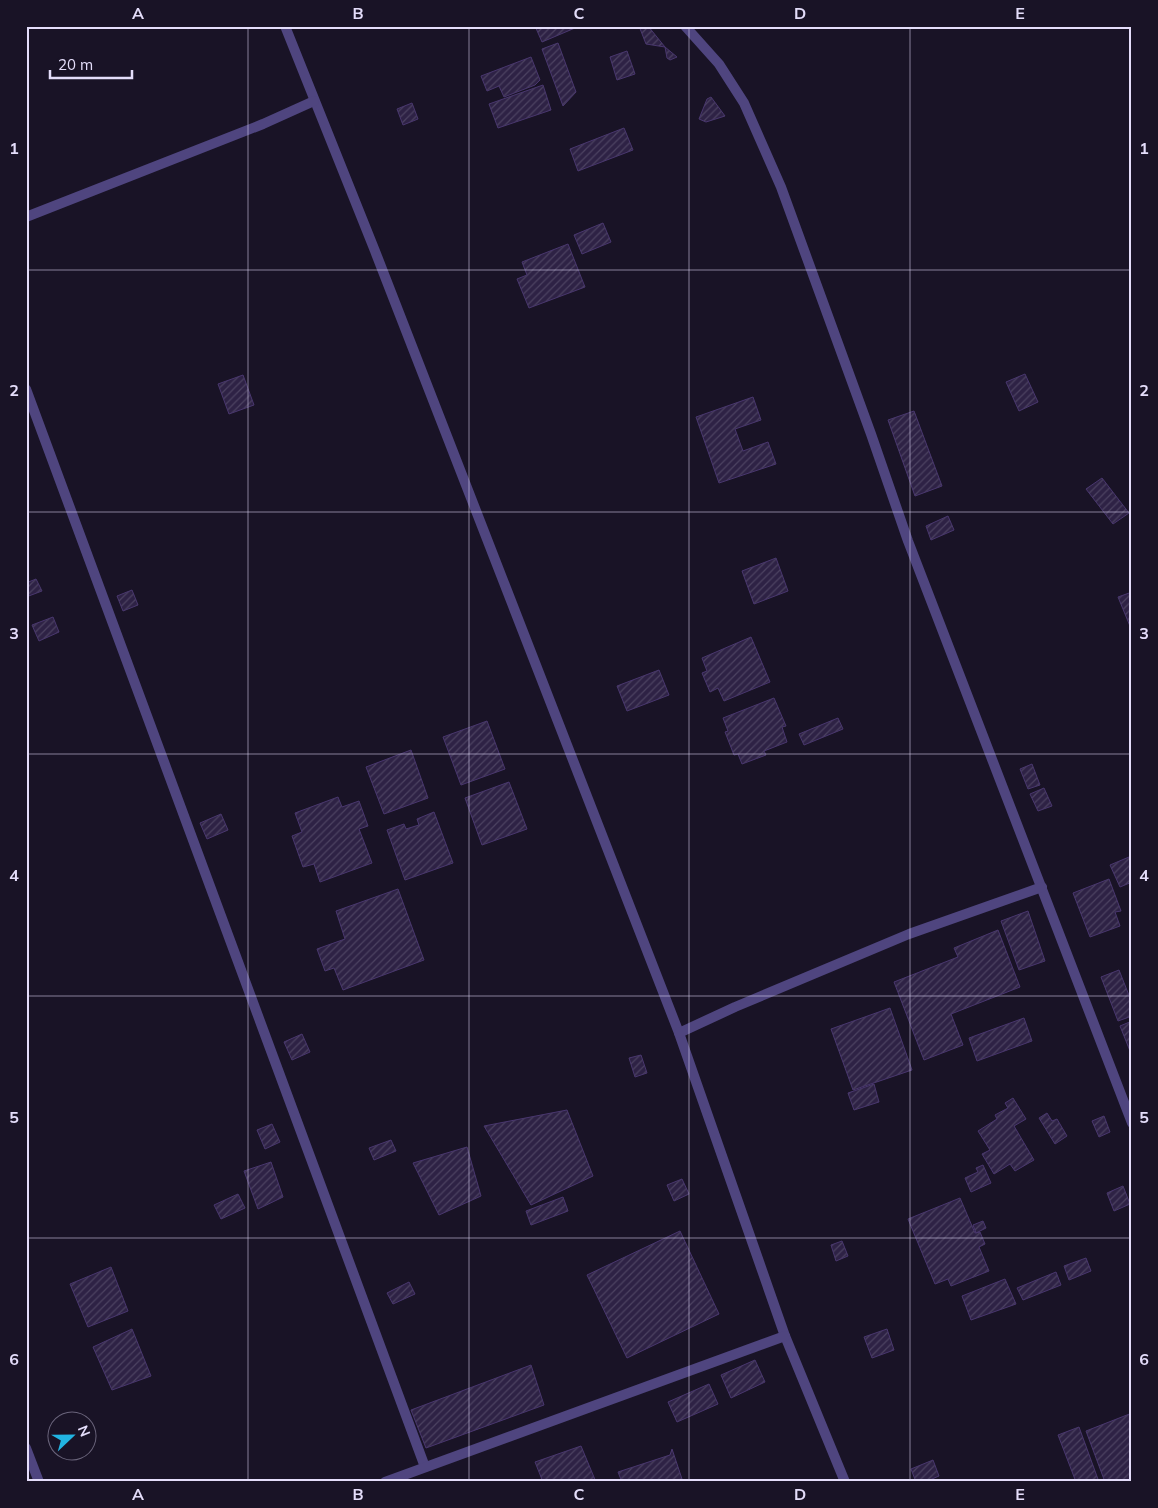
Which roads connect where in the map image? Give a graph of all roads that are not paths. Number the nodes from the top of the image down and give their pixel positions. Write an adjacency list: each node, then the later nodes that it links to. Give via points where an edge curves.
1 (285, 26): 3 (street)
2 (685, 26): 6 (street, via 719,64 744,102 781,186 908,541)
3 (314, 101): 4 (street); 7 (street)
4 (26, 217)
5 (26, 389): 12 (street)
6 (1042, 887): 7 (street, via 909,934); 8 (street)
7 (679, 1034): 10 (street)
8 (1127, 1098): 9 (street)
9 (1132, 1122)
10 (785, 1336): 12 (street); 15 (street)
11 (26, 1448): 13 (street)
12 (425, 1467): 14 (street)
13 (39, 1482)
14 (385, 1482)
15 (845, 1482)

